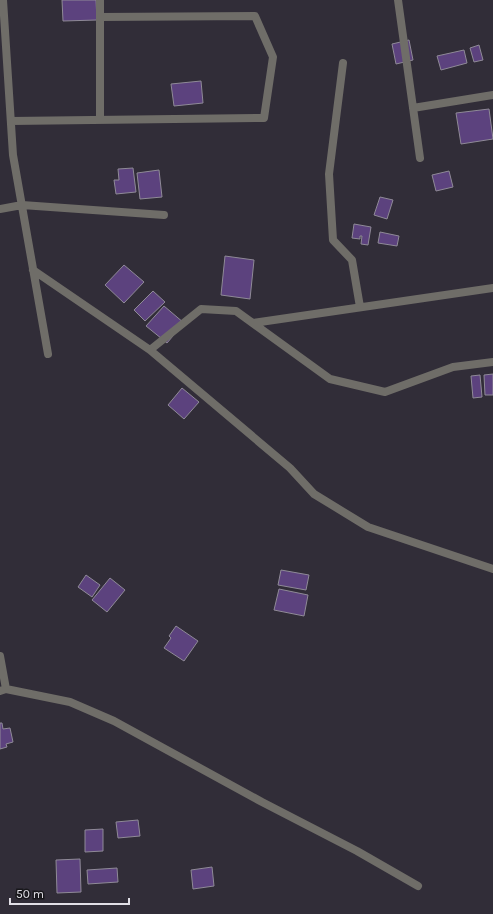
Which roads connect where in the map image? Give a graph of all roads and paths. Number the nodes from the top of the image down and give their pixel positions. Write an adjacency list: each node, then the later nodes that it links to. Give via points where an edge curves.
1 (3, 0): 9 (street)
2 (100, 0): 4 (street)
3 (398, 0): 7 (street)
4 (100, 17): 8 (street); 8 (street, via 255,16 273,57 264,118)
5 (343, 63): 16 (street, via 329,174 333,240 352,260)
6 (493, 95): 7 (street)
7 (413, 108): 10 (street)
8 (100, 120): 9 (street)
9 (11, 121): 11 (street, via 13,156)
10 (420, 158)
11 (22, 205): 12 (street); 13 (street); 14 (street)
12 (0, 209)
13 (164, 215)
14 (33, 270): 18 (street); 19 (street)
15 (493, 288): 16 (street)
16 (360, 307): 17 (street)
17 (253, 323): 18 (street, via 236,311 201,309); 20 (street, via 330,379 385,392 452,367)
18 (150, 350): 21 (street, via 290,468 314,494 368,527)
19 (48, 354)
20 (493, 362)
21 (493, 569)
22 (0, 656): 23 (street)
23 (3, 690): 24 (street, via 70,702 114,720)
24 (418, 886)

